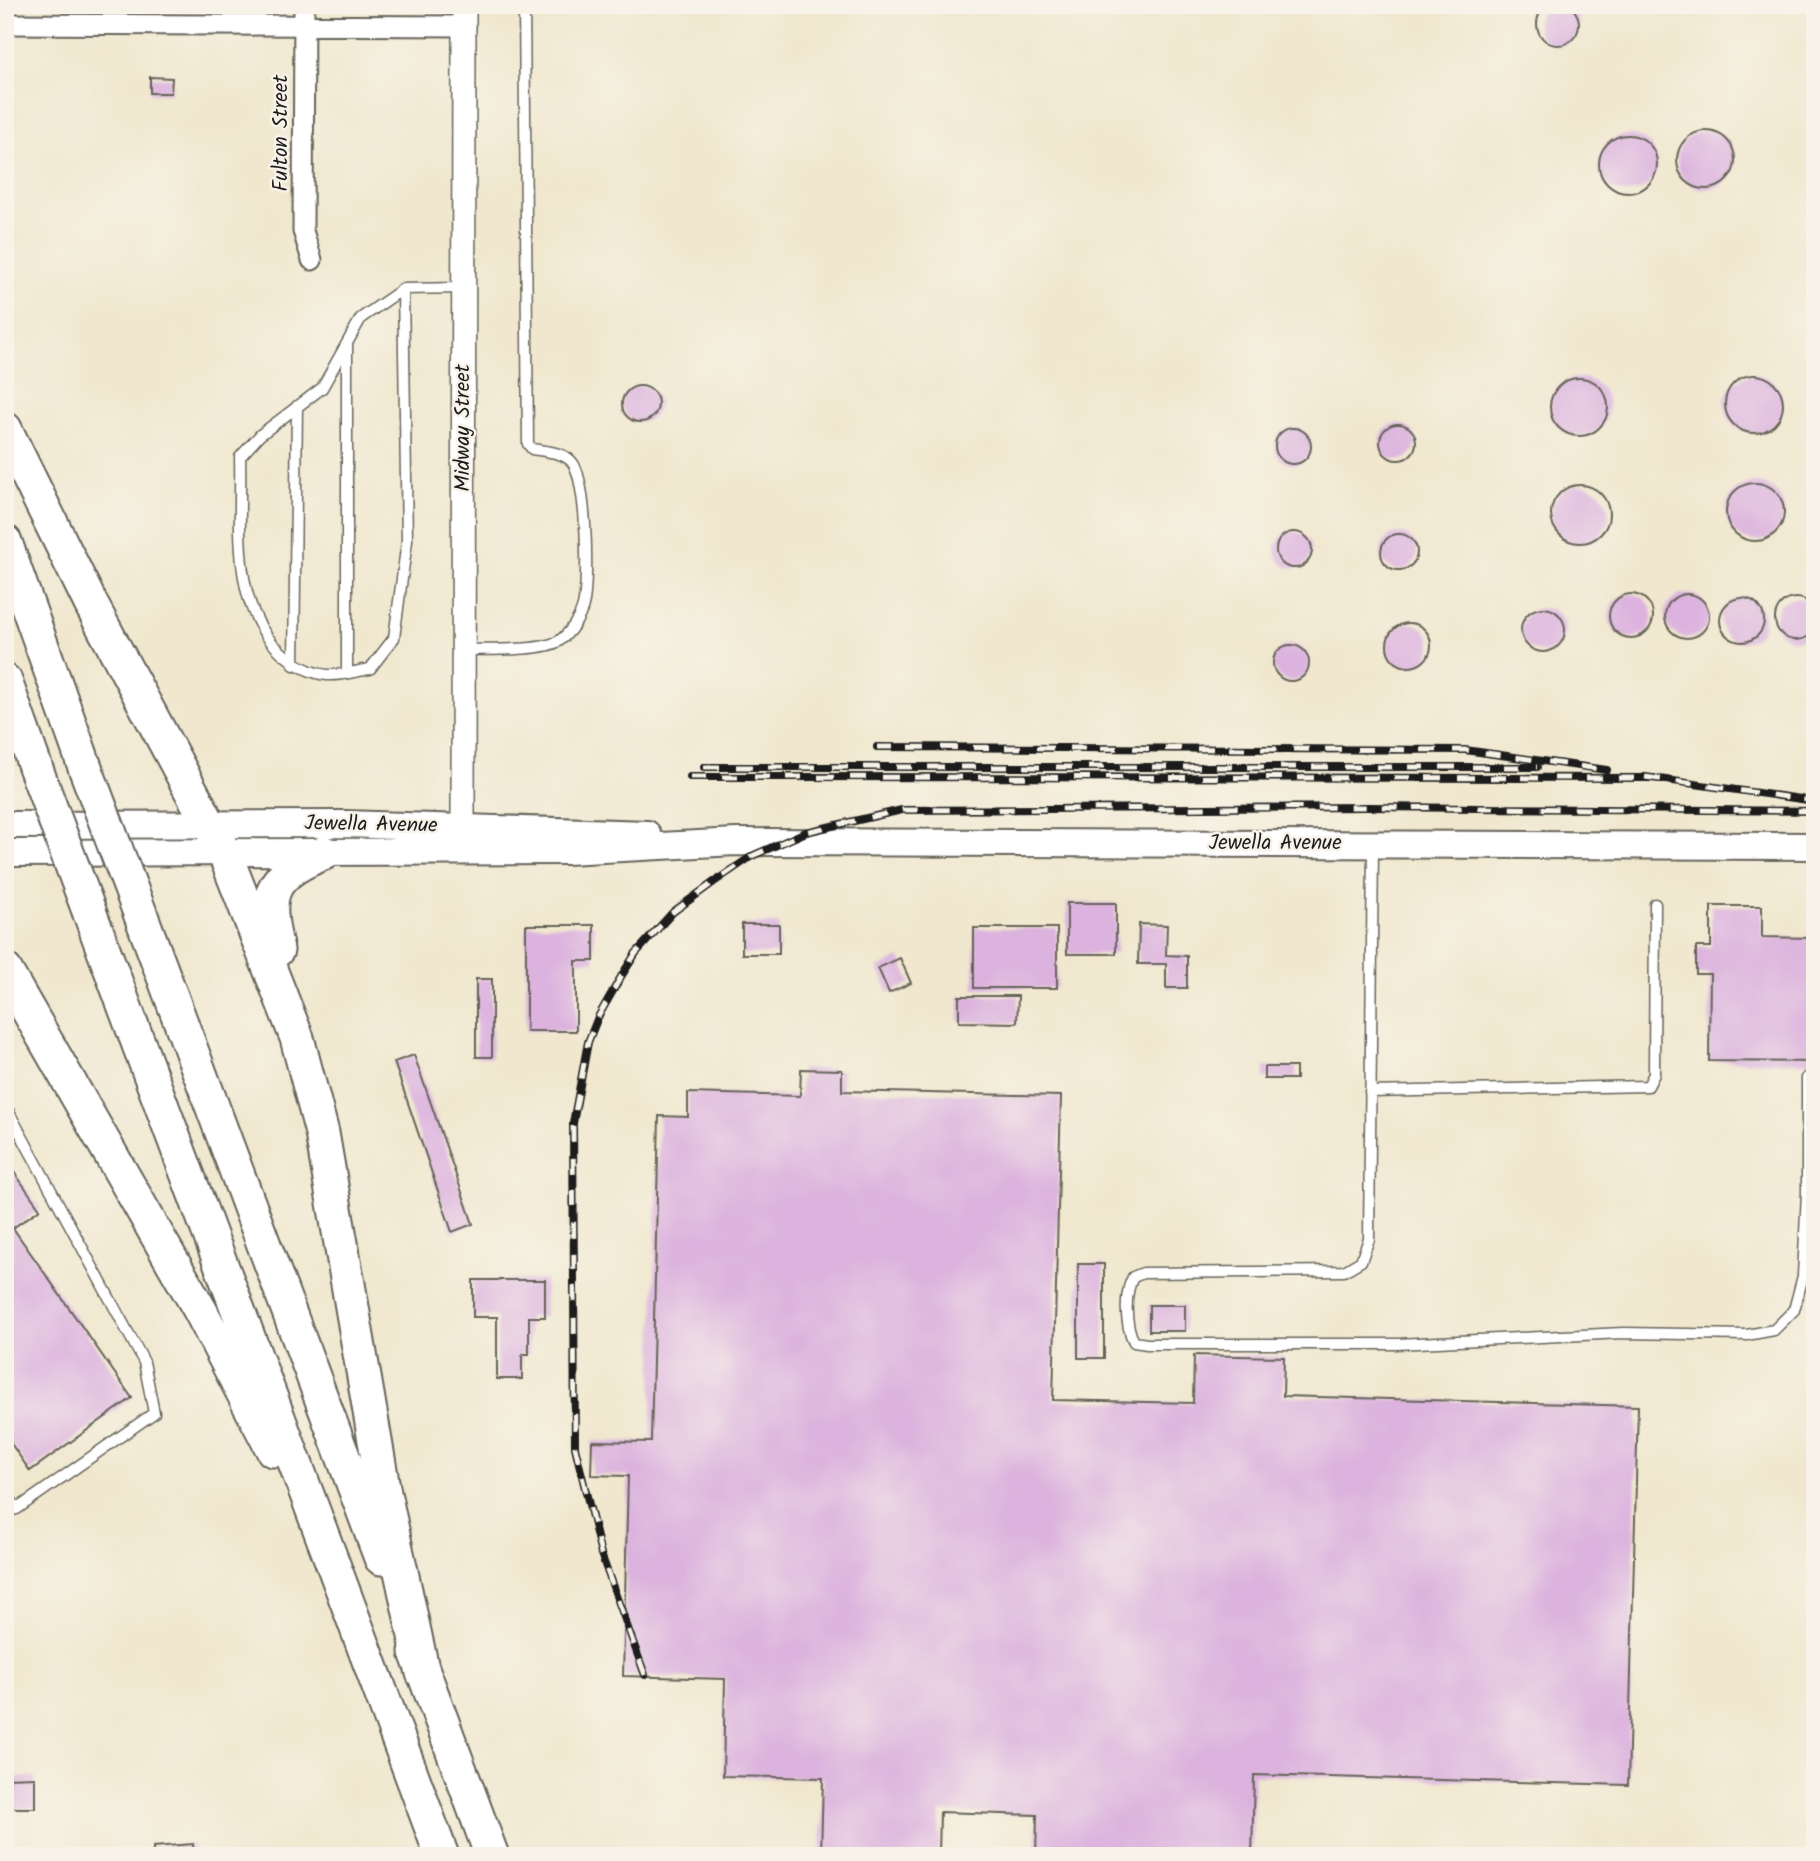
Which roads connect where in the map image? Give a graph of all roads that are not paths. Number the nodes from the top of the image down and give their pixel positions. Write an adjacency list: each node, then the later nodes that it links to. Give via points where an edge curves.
1 (304, 5): 5 (street, Fulton Street)
2 (524, 5): 13 (lane, via 528,444 531,449 567,457 575,465 586,551 583,604 571,629 551,644)
3 (464, 15): 5 (street); 7 (street, Midway Street)
4 (5, 24): 5 (street)
5 (304, 26): 6 (street, Fulton Street, via 303,231)
6 (312, 260)
7 (463, 288): 8 (lane); 13 (street, Midway Street)
8 (403, 289): 9 (lane, via 361,318); 15 (lane, via 407,541 394,638 370,669)
9 (347, 340): 10 (lane, via 322,388); 15 (lane)
10 (296, 406): 14 (lane); 14 (lane, via 240,457 249,606 267,640)
11 (5, 429): 17 (highway, via 92,606)
12 (5, 542): 35 (highway, bridge)
13 (462, 650): 19 (street, Midway Street)
14 (294, 664): 15 (lane, via 327,675)
15 (347, 672)
16 (5, 681): 34 (highway, bridge)
17 (209, 824): 18 (main road, Jewella Avenue); 19 (main road, Jewella Avenue); 24 (highway)
18 (5, 825)
19 (463, 839): 20 (main road, Jewella Avenue, via 566,851 736,842); 23 (main road, Jewella Avenue)
20 (1373, 844): 21 (main road, Jewella Avenue); 29 (lane)
21 (1815, 846)
22 (5, 853): 24 (main road, Jewella Avenue)
23 (324, 853): 24 (main road, Jewella Avenue); 27 (highway, via 289,869 270,896)
24 (225, 854): 27 (highway)
25 (1656, 904): 29 (lane, via 1654,1074 1648,1086)
26 (5, 970): 34 (highway, via 200,1310)
27 (297, 1038): 35 (highway, via 322,1133 384,1493)
28 (1807, 1078): 29 (lane, via 1803,1276 1794,1310 1774,1330 1747,1335 1623,1333 1397,1345 1134,1342 1128,1331 1128,1286 1133,1277 1143,1273 1344,1271 1361,1261 1369,1239)
29 (1370, 1092)
30 (5, 1105): 32 (lane, via 144,1363 154,1413)
31 (5, 1492): 32 (lane)
32 (18, 1509): 33 (lane)
33 (5, 1512)
34 (325, 1542): 36 (highway)
35 (424, 1673): 37 (highway)
36 (442, 1856)
37 (492, 1856)

